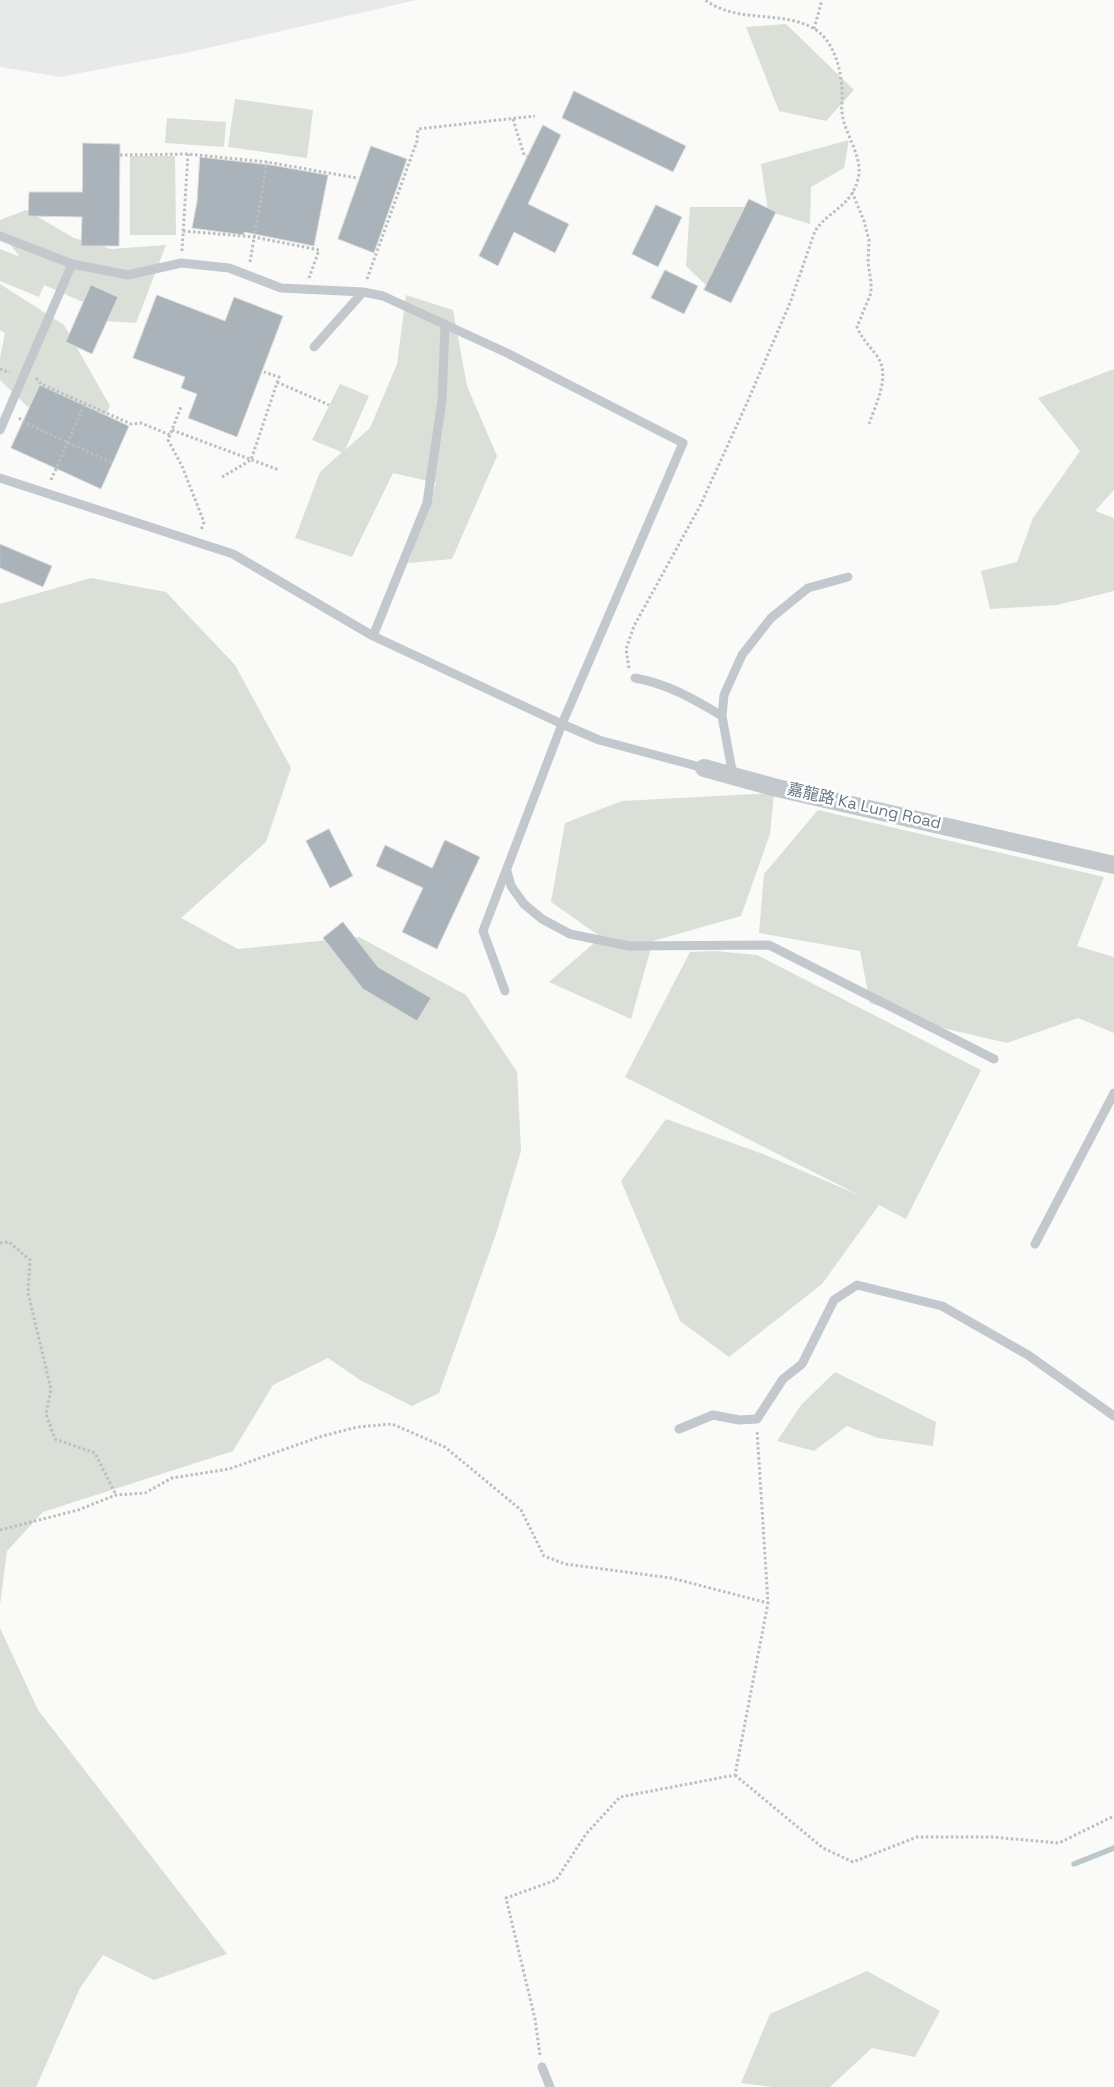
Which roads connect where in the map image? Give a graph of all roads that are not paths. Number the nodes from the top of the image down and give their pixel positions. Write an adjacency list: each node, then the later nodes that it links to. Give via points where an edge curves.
1 (0, 236): 2 (lane)
2 (72, 264): 3 (lane, via 128,275 181,263 229,268 281,288); 6 (lane)
3 (363, 292): 4 (lane, via 383,296); 5 (lane)
4 (445, 324): 9 (lane, via 442,400 427,503); 12 (lane, via 683,443)
5 (314, 347)
6 (0, 430)
7 (0, 478): 9 (lane, 嘉龍路 Ka Lung Road, via 233,554)
8 (848, 577): 11 (lane, via 808,588 771,618 742,655 724,695)
9 (373, 636): 12 (lane, 嘉龍路 Ka Lung Road)
10 (635, 678): 11 (lane, via 653,681 686,694)
11 (722, 716): 14 (lane)
12 (562, 724): 13 (lane, 嘉龍路 Ka Lung Road, via 599,740); 16 (lane)
13 (704, 768): 14 (street, 嘉龍路 Ka Lung Road)
14 (732, 776): 15 (street, 嘉龍路 Ka Lung Road)
15 (1114, 865)
16 (507, 871): 17 (lane, via 483,931); 18 (lane, via 511,886 524,904 542,919 570,934 630,946 769,945)
17 (505, 991)
18 (994, 1060)
19 (1114, 1093): 20 (lane)
20 (1034, 1244)
21 (1114, 1416): 22 (lane, via 1028,1354 942,1306 857,1285 834,1300 802,1364 783,1379 757,1420 713,1415)
22 (679, 1429)
23 (542, 2067): 24 (lane)
24 (550, 2087)

